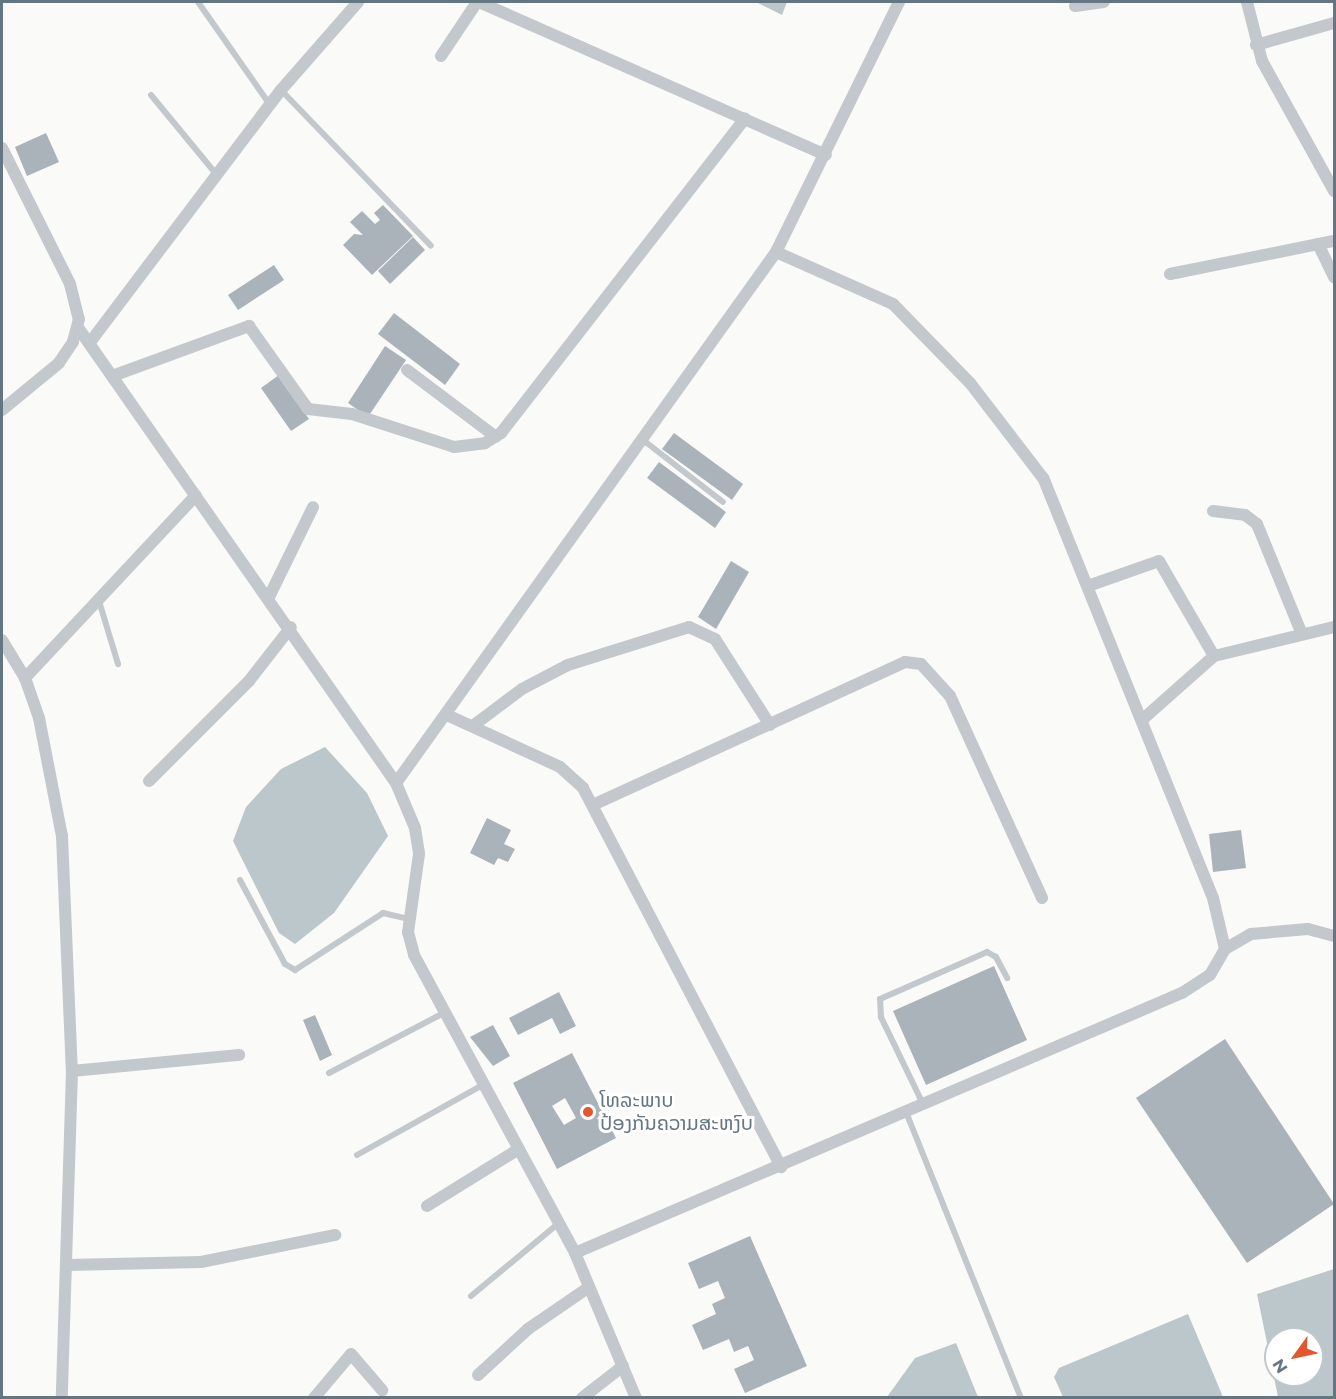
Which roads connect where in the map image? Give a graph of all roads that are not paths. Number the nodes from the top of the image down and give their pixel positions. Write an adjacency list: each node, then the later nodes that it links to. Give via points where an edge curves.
1 (198, 2): 13 (lane)
2 (358, 2): 11 (street)
3 (478, 2): 10 (street); 14 (street)
4 (899, 2): 16 (street)
5 (1104, 2): 7 (street)
6 (1247, 2): 9 (street)
7 (1075, 6)
8 (1335, 23): 9 (street)
9 (1256, 45): 18 (street)
10 (441, 56)
11 (281, 90): 13 (street); 21 (lane)
12 (152, 95): 17 (lane)
13 (270, 105): 17 (street)
14 (745, 119): 16 (street); 30 (street)
15 (2, 148): 25 (street, via 70,284)
16 (826, 154): 22 (street)
17 (217, 175): 26 (street)
18 (1335, 191)
19 (1335, 241): 20 (street)
20 (1318, 244): 23 (street); 24 (street)
21 (431, 246)
22 (776, 252): 31 (street); 36 (street, via 872,291 929,337 1043,478)
23 (1170, 274)
24 (1335, 277)
25 (79, 329): 26 (street); 29 (street, via 59,363)
26 (91, 341): 28 (street)
27 (407, 370): 30 (street)
28 (115, 375): 30 (street, via 249,326 297,396 317,413 352,414 454,447 477,446); 32 (street)
29 (2, 410)
30 (496, 437)
31 (643, 440): 33 (lane); 46 (street)
32 (196, 495): 37 (street); 38 (street)
33 (723, 502)
34 (313, 507): 37 (street)
35 (1213, 511): 41 (street, via 1245,515 1257,524)
36 (1088, 586): 43 (street, via 1159,561); 47 (street)
37 (269, 597): 39 (street)
38 (99, 601): 44 (lane); 45 (street)
39 (291, 627): 50 (street, via 249,681); 51 (street)
40 (1335, 627): 41 (street)
41 (1302, 634): 43 (street)
42 (2, 640): 45 (street)
43 (1214, 656): 47 (street)
44 (118, 664)
45 (25, 678): 61 (street, via 39,718 62,836)
46 (447, 715): 48 (street); 51 (street)
47 (1143, 719): 57 (street, via 1213,898)
48 (474, 725): 49 (street, via 522,689 568,664 688,627 715,639); 52 (street, via 560,767)
49 (770, 725): 52 (street); 54 (street, via 905,662 921,664 950,696)
50 (149, 781)
51 (396, 783): 55 (street, via 415,828 419,854)
52 (595, 804): 68 (street)
53 (240, 880): 55 (lane, via 285,964 295,970 383,913)
54 (1042, 898)
55 (409, 919): 59 (street, via 414,955)
56 (1335, 936): 57 (street, via 1308,929 1251,934)
57 (1225, 949): 64 (street, via 1210,975 1182,993)
58 (1007, 978): 64 (lane, via 996,957 987,952 880,999 881,1017)
59 (444, 1013): 62 (lane); 63 (street)
60 (239, 1055): 61 (street)
61 (72, 1071): 73 (street)
62 (330, 1073)
63 (483, 1084): 66 (street); 67 (lane)
64 (924, 1105): 65 (street)
65 (906, 1112): 68 (street); 83 (lane)
66 (519, 1149): 69 (street); 70 (street)
67 (357, 1155)
68 (781, 1167): 72 (street)
69 (427, 1206)
70 (559, 1223): 72 (street); 75 (lane)
71 (335, 1235): 73 (street, via 201,1262)
72 (575, 1253): 74 (street)
73 (66, 1265): 79 (street)
74 (589, 1287): 76 (street); 77 (street, via 528,1329)
75 (471, 1296)
76 (623, 1366): 81 (street); 82 (street)
77 (478, 1375)
78 (382, 1390): 80 (street, via 351,1354)
79 (62, 1398)
80 (314, 1398)
81 (582, 1398)
82 (636, 1398)
83 (1021, 1398)

